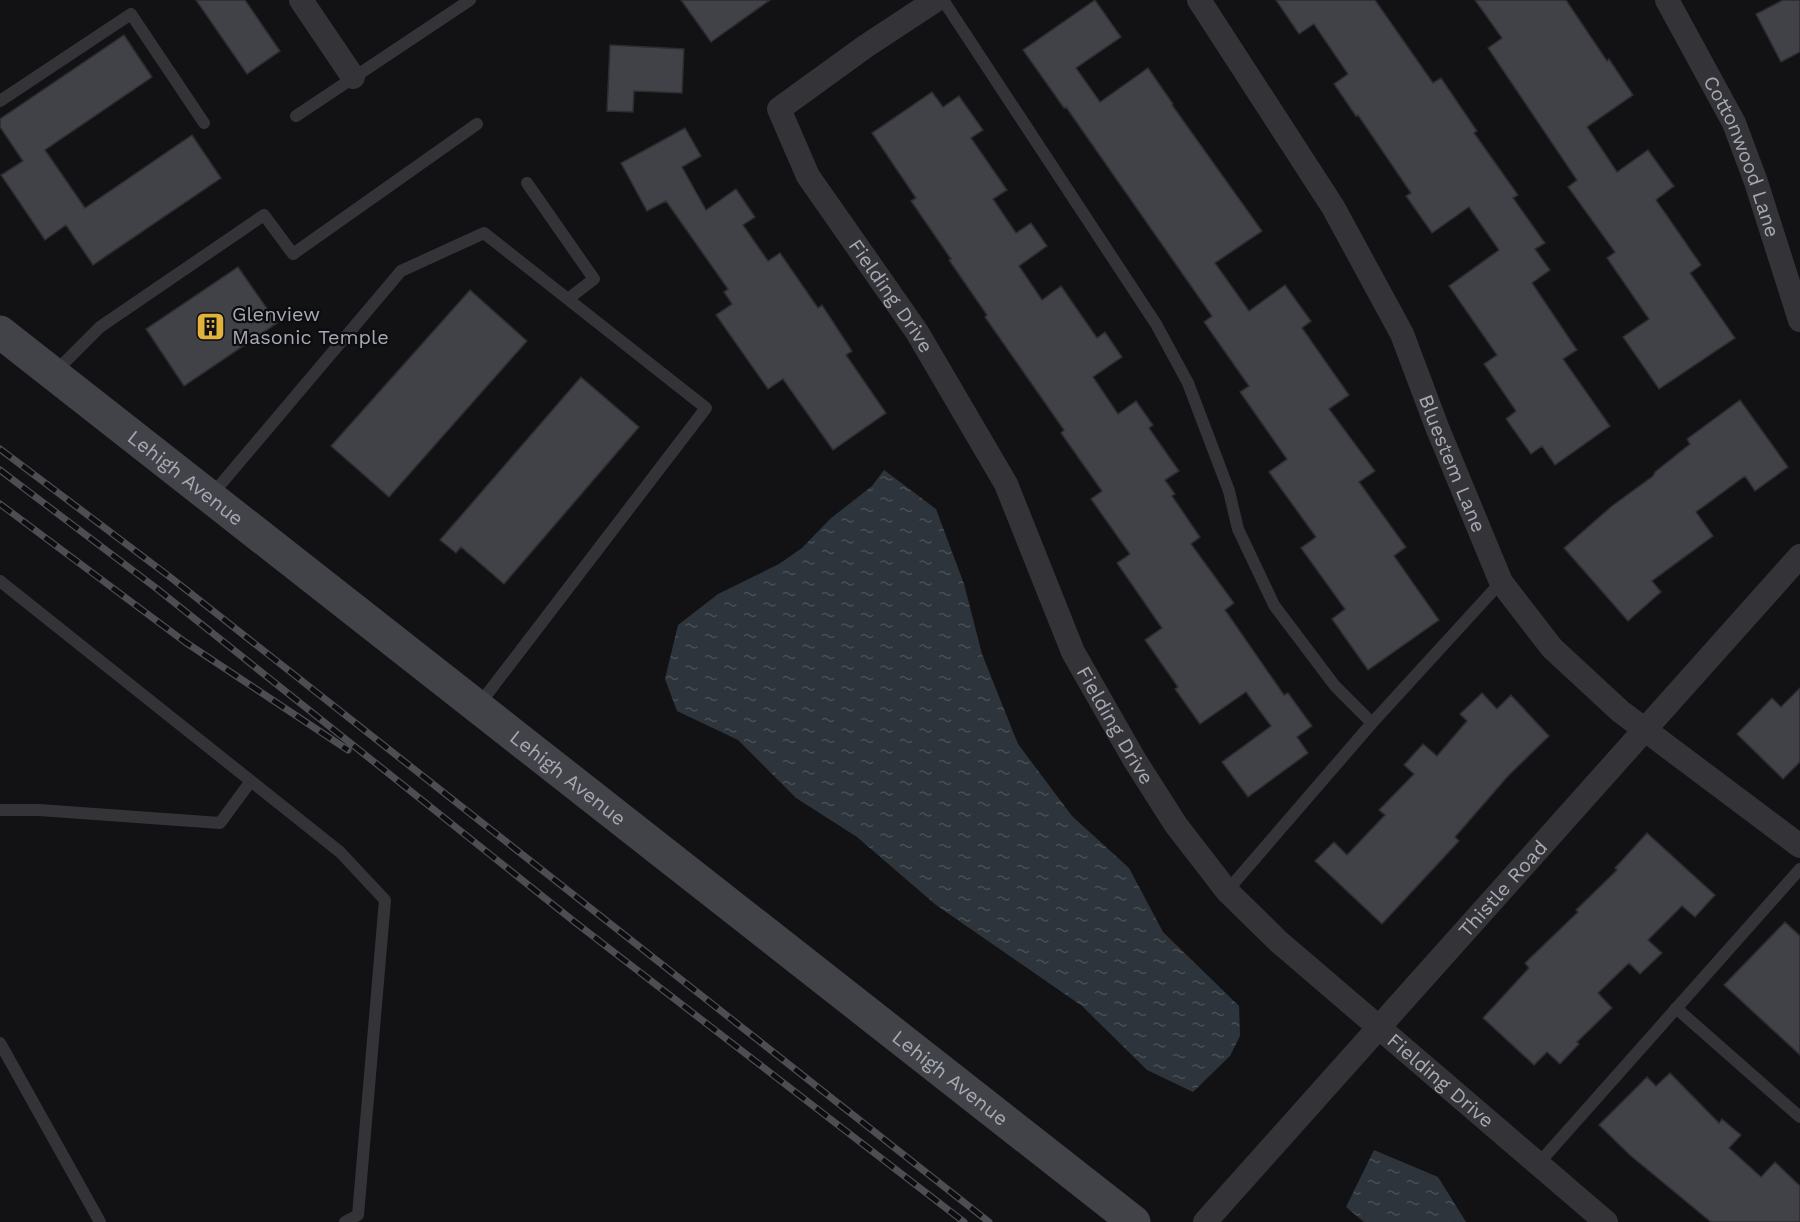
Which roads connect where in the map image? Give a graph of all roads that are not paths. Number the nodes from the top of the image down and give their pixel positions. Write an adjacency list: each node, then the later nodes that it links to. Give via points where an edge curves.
1 (301, 0): 7 (street)
2 (470, 0): 7 (lane)
3 (936, 0): 28 (street, Fielding Drive, via 779,109 808,176 917,332 1006,484 1078,662 1176,825)
4 (943, 0): 22 (lane, via 1156,324 1188,383 1229,491 1238,529 1274,605 1335,686)
5 (1199, 0): 20 (street, Bluestem Lane, via 1333,207 1402,334)
6 (1667, 0): 14 (street, Cottonwood Lane, via 1734,123)
7 (353, 77): 9 (lane)
8 (0, 101): 10 (lane, via 131,14)
9 (296, 116)
10 (204, 123)
11 (477, 124): 16 (lane, via 293,254 264,215 100,327)
12 (527, 183): 13 (lane, via 594,279)
13 (568, 299): 17 (lane, via 484,233 401,271); 21 (lane, via 706,408)
14 (1800, 320)
15 (0, 332): 16 (street, Lehigh Avenue)
16 (53, 374): 17 (street, Lehigh Avenue)
17 (210, 497): 21 (street, Lehigh Avenue)
18 (1800, 556): 23 (street, Thistle Road)
19 (0, 581): 24 (lane)
20 (1502, 582): 22 (lane); 23 (street, Bluestem Lane, via 1552,648)
21 (477, 707): 36 (street, Lehigh Avenue)
22 (1372, 723): 28 (lane)
23 (1644, 730): 26 (street, Bluestem Lane); 30 (street, Thistle Road)
24 (251, 781): 25 (lane, via 220,823); 35 (lane, via 340,852 385,900 358,1215)
25 (0, 810)
26 (1800, 846)
27 (1800, 869): 29 (lane)
28 (1227, 891): 30 (street, Fielding Drive, via 1278,941)
29 (1676, 1008): 32 (lane); 33 (lane)
30 (1381, 1028): 33 (street, Fielding Drive); 37 (street, Thistle Road)
31 (0, 1043): 34 (lane)
32 (1800, 1118)
33 (1539, 1163): 38 (street, Fielding Drive)
34 (100, 1222)
35 (345, 1222)
36 (1134, 1222)
37 (1205, 1222)
38 (1606, 1222)

